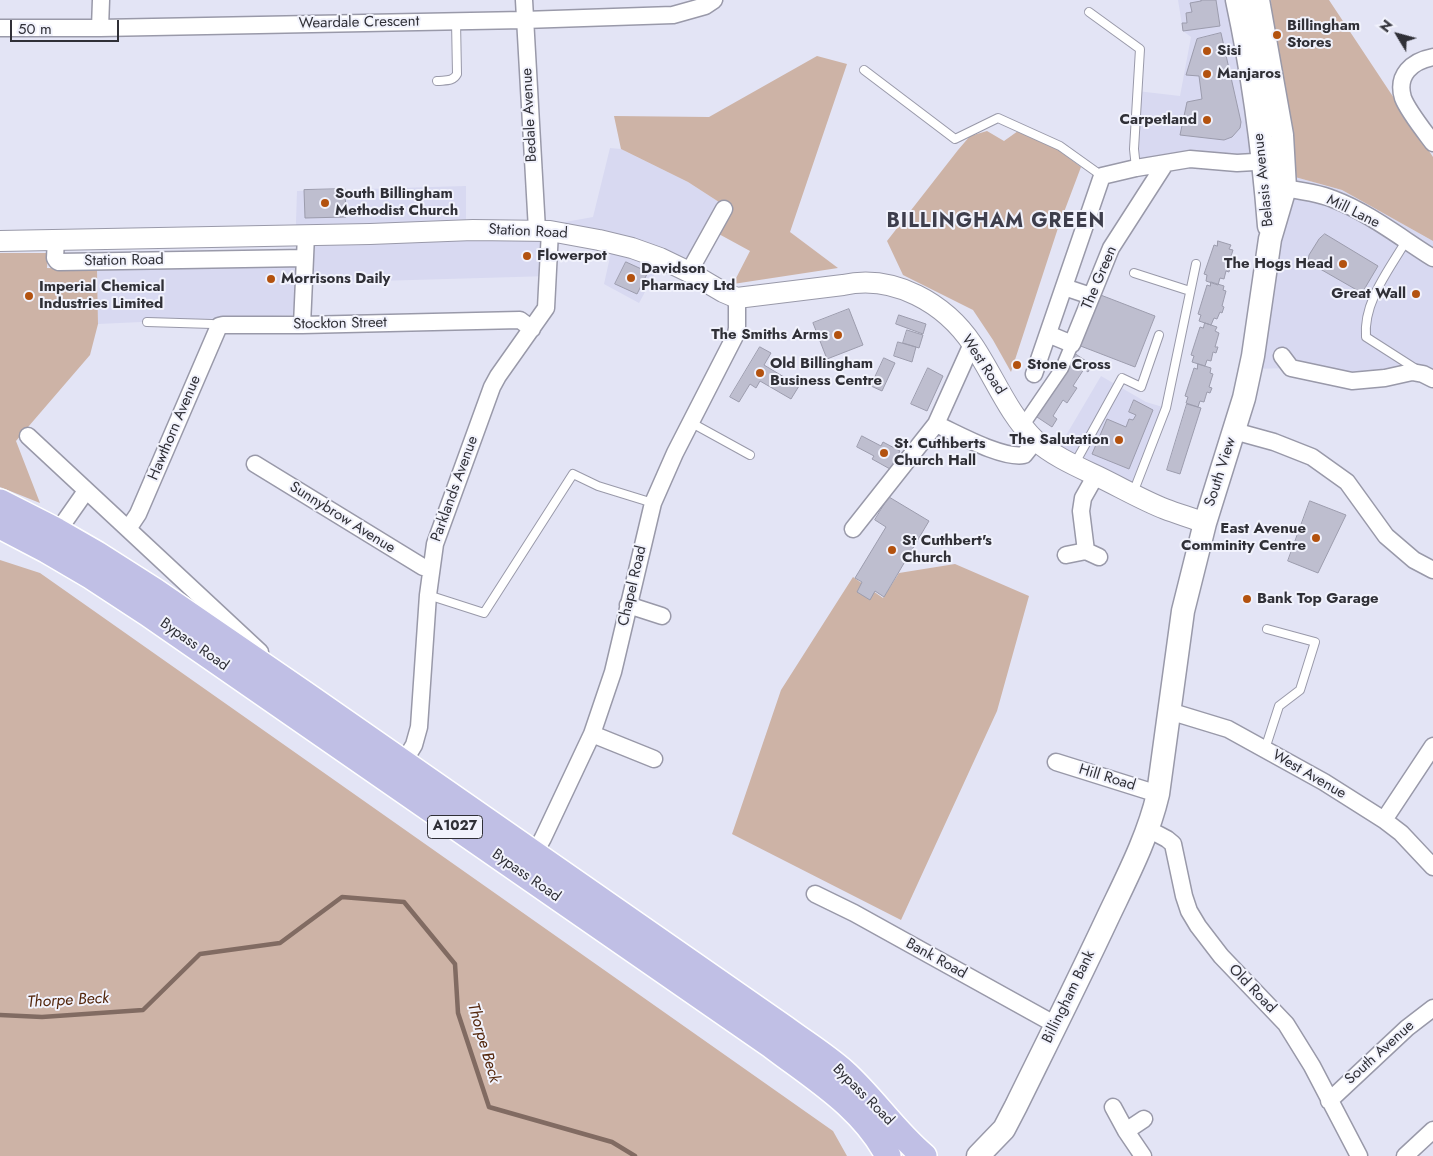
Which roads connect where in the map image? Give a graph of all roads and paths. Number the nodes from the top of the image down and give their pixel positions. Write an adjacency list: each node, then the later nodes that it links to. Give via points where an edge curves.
1 (100, 0): 10 (street)
2 (524, 0): 7 (street, Bedale Avenue)
3 (714, 0): 7 (street, Weardale Crescent, via 705,6 673,15)
4 (1237, 0): 15 (main road, Belasis Avenue)
5 (1258, 0): 15 (main road, Belasis Avenue, via 1281,126)
6 (1089, 12): 17 (lane, via 1140,49 1134,149)
7 (524, 20): 8 (street, Weardale Crescent); 21 (street, Bedale Avenue)
8 (456, 21): 10 (street, Weardale Crescent); 13 (lane, via 457,74 452,80)
9 (0, 28): 10 (street, Weardale Crescent)
10 (100, 28)
11 (1433, 57): 14 (street, via 1412,65 1404,75 1402,86 1403,98)
12 (864, 70): 18 (lane, via 955,139 998,118 1060,146)
13 (437, 81)
14 (1433, 143)
15 (1274, 161): 16 (street, via 1237,163 1190,159); 19 (main road, Belasis Avenue)
16 (1165, 164): 17 (street); 34 (street, The Green, via 1110,248)
17 (1136, 168): 18 (street)
18 (1102, 176): 32 (street, The Green)
19 (1275, 187): 24 (main road, Belasis Avenue); 26 (street, Mill Lane, via 1332,198)
20 (724, 209): 30 (street)
21 (543, 230): 22 (street, Station Road); 30 (street, Station Road, via 632,248); 39 (street, Parklands Avenue, via 546,308)
22 (306, 235): 23 (street, Station Road); 27 (street)
23 (56, 239): 25 (street, Station Road); 27 (street, Station Road, via 55,258 59,262)
24 (1270, 239): 49 (main road, South View, via 1253,356)
25 (0, 241)
26 (1406, 241): 28 (street, Mill Lane); 46 (lane, via 1372,298 1366,337)
27 (305, 258): 37 (street)
28 (1433, 258)
29 (1196, 264): 33 (lane)
30 (689, 272): 35 (street, Station Road)
31 (1134, 273): 33 (lane)
32 (1064, 287): 34 (street); 40 (street, The Green)
33 (1190, 291): 57 (lane, via 1166,408)
34 (1091, 296): 43 (street, The Green)
35 (737, 298): 42 (street, West Road, via 876,282 904,288 919,296 939,309); 47 (street, Chapel Road, via 736,334)
36 (147, 322): 38 (lane, Stockton Street)
37 (302, 324): 38 (street, Stockton Street); 39 (street, Stockton Street, via 520,320)
38 (219, 326): 62 (street, Hawthorn Avenue, via 138,514)
39 (532, 329): 66 (street, Parklands Avenue, via 492,387 435,544)
40 (1048, 334): 43 (street); 45 (street, The Green)
41 (1159, 336): 54 (lane, via 1141,387 1122,378)
42 (972, 344): 48 (street); 50 (street, West Road)
43 (1072, 344): 50 (street, The Green)
44 (1282, 356): 46 (street, via 1291,368 1352,381 1412,372)
45 (1034, 374)
46 (1428, 376)
47 (690, 422): 52 (lane); 59 (street, Chapel Road)
48 (936, 424): 50 (street, via 1001,453 1018,456 1024,455); 63 (street)
49 (1234, 432): 60 (main road, South View); 67 (street, via 1274,442 1312,457 1347,482 1386,536 1414,560)
50 (1029, 433): 54 (street, West Road)
51 (28, 436): 56 (street, Bypass Road)
52 (750, 455)
53 (255, 464): 66 (street, Sunnybrow Avenue, via 423,567)
54 (1074, 464): 55 (street, West Road)
55 (1096, 475): 57 (street, West Road); 65 (street, via 1083,498 1081,511 1092,554)
56 (86, 491): 62 (street, Bypass Road); 64 (street)
57 (1133, 493): 60 (street, West Road, via 1164,509)
58 (0, 502): 64 (main road, Bypass Road / A1027)
59 (653, 503): 68 (lane, via 598,486 572,474 484,613); 69 (street, Chapel Road)
60 (1205, 523): 73 (main road, South View, via 1183,611)
61 (0, 526): 64 (main road, Bypass Road / A1027)
62 (128, 529): 72 (street, Bypass Road)
63 (853, 529)
64 (52, 541): 72 (main road, Bypass Road / A1027, via 97,554); 83 (main road, Bypass Road / A1027, via 92,577)
65 (1066, 555)
66 (431, 568): 68 (street, Parklands Avenue)
67 (1433, 570)
68 (428, 595): 79 (street, Parklands Avenue, via 419,727 414,745)
69 (628, 605): 70 (street); 74 (street, Chapel Road, via 613,672)
70 (662, 616)
71 (1267, 629): 76 (lane, via 1314,642 1300,690 1279,706)
72 (306, 694): 79 (main road, Bypass Road / A1027)
73 (1169, 711): 76 (street, West Avenue, via 1228,729); 80 (main road, South View)
74 (592, 734): 77 (street); 83 (street, Chapel Road)
75 (1433, 746): 81 (street)
76 (1265, 749): 81 (street, West Avenue)
77 (654, 759)
78 (1056, 762): 80 (street, Hill Road)
79 (403, 763): 83 (main road, Bypass Road / A1027)
80 (1158, 794): 82 (main road)
81 (1384, 820): 84 (street, West Avenue)
82 (1148, 829): 87 (main road, Billingham Bank); 88 (street, Old Road, via 1173,844 1184,896 1193,919 1221,956 1286,1024)
83 (528, 864): 94 (main road, Bypass Road / A1027, via 831,1090 859,1115); 95 (main road, Bypass Road / A1027, via 786,1028 844,1072)
84 (1433, 867)
85 (815, 894): 87 (street, Bank Road)
86 (1433, 1008): 88 (street, South Avenue)
87 (1056, 1025): 91 (main road, Billingham Bank)
88 (1329, 1101): 99 (street, Old Road)
89 (1113, 1107): 93 (street)
90 (1144, 1119): 93 (street)
91 (1004, 1129): 96 (main road, Billingham Bank); 97 (main road)
92 (1433, 1130): 100 (street)
93 (1126, 1131): 98 (street)
94 (888, 1156)
95 (924, 1156)
96 (978, 1156)
97 (1003, 1156)
98 (1143, 1156)
99 (1359, 1156)
100 (1405, 1156)

